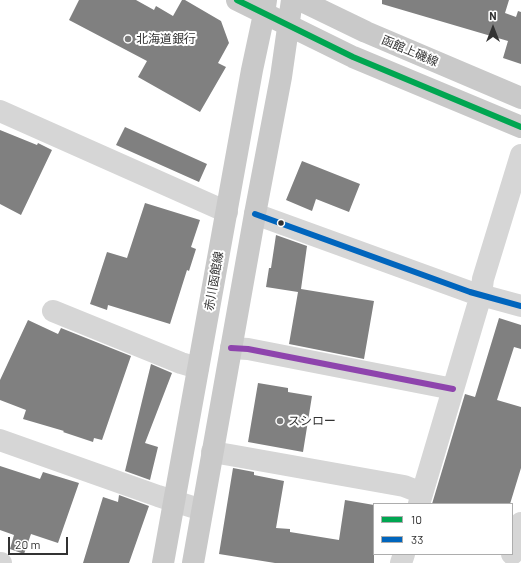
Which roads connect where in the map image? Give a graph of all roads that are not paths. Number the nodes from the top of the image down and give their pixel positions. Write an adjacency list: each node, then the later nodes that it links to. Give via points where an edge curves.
1 (237, 0): 4 (main road)
2 (292, 0): 5 (main road)
3 (300, 0): 6 (main road, 函館上磯線, via 366,32)
4 (265, 7): 5 (main road); 10 (main road, 赤川函館線)
5 (288, 26): 8 (main road, via 353,57); 11 (main road)
6 (521, 98)
7 (0, 111): 10 (street)
8 (521, 127)
9 (521, 154): 12 (street, via 483,279)
10 (227, 212): 16 (main road, 赤川函館線)
11 (255, 214): 12 (street); 15 (main road)
12 (481, 295): 13 (street); 17 (street)
13 (521, 306)
14 (53, 311): 16 (street)
15 (231, 348): 17 (street, via 248,349); 19 (main road)
16 (198, 368): 21 (main road, 赤川函館線)
17 (453, 389): 20 (street)
18 (0, 440): 21 (street)
19 (212, 452): 20 (street, via 404,486); 22 (main road)
20 (421, 498)
21 (174, 501): 22 (street); 23 (main road, 赤川函館線)
22 (202, 510): 24 (main road)
23 (164, 563)
24 (193, 563)

